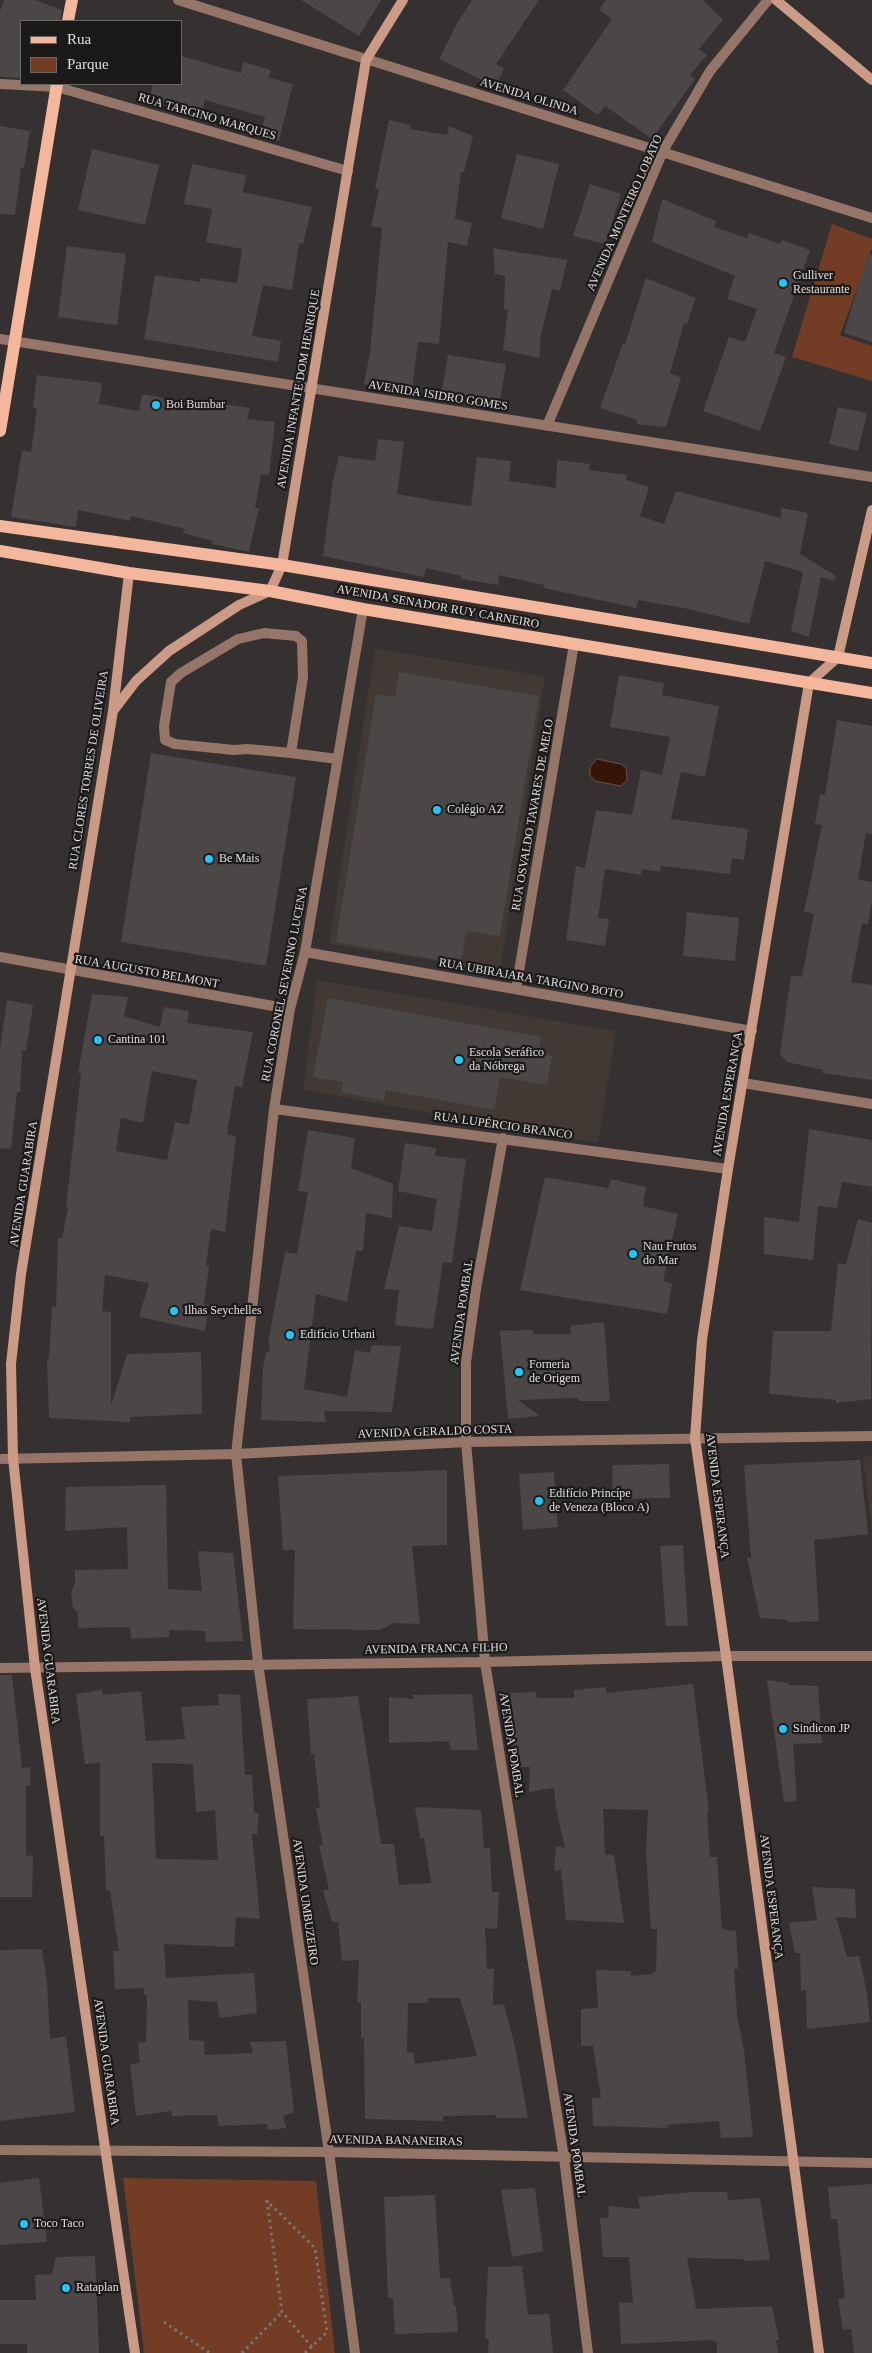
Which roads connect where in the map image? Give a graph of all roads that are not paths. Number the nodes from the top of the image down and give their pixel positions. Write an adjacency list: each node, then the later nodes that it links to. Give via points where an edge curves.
1 (72, 0): 6 (main road)
2 (178, 0): 7 (street, AVENIDA OLINDA)
3 (403, 0): 7 (main road, AVENIDA INFANTE DOM HENRIQUE)
4 (768, 0): 12 (street, AVENIDA MONTEIRO LOBATO, via 710,71)
5 (776, 0): 8 (main road)
6 (68, 20)
7 (366, 60): 12 (street, AVENIDA OLINDA); 13 (main road, AVENIDA INFANTE DOM HENRIQUE)
8 (872, 80)
9 (0, 84): 10 (street, RUA TARGINO MARQUES)
10 (20, 84)
11 (57, 85): 13 (street, RUA TARGINO MARQUES); 16 (main road)
12 (663, 151): 14 (street, AVENIDA OLINDA); 18 (street, AVENIDA MONTEIRO LOBATO)
13 (348, 171): 17 (main road, AVENIDA INFANTE DOM HENRIQUE)
14 (872, 218)
15 (0, 339): 16 (street, AVENIDA ISIDRO GOMES)
16 (16, 342): 17 (street, AVENIDA ISIDRO GOMES); 19 (main road)
17 (312, 389): 18 (street, AVENIDA ISIDRO GOMES); 24 (main road, AVENIDA INFANTE DOM HENRIQUE)
18 (547, 426): 20 (street, AVENIDA ISIDRO GOMES)
19 (0, 431)
20 (872, 477)
21 (872, 510): 29 (main road)
22 (0, 526): 24 (main road, AVENIDA SENADOR RUY CARNEIRO)
23 (0, 550): 25 (main road, AVENIDA SENADOR RUY CARNEIRO)
24 (282, 565): 26 (main road, AVENIDA INFANTE DOM HENRIQUE); 29 (main road, AVENIDA SENADOR RUY CARNEIRO)
25 (129, 573): 26 (main road, AVENIDA SENADOR RUY CARNEIRO); 33 (main road, RUA CLORES TORRES DE OLIVEIRA)
26 (270, 591): 27 (main road, AVENIDA SENADOR RUY CARNEIRO); 33 (main road, via 239,605 169,651 136,681)
27 (362, 609): 28 (main road, AVENIDA SENADOR RUY CARNEIRO); 35 (street, RUA CORONEL SEVERINO LUCENA)
28 (574, 644): 31 (main road, AVENIDA SENADOR RUY CARNEIRO); 39 (street, RUA OSVALDO TAVARES DE MELO)
29 (838, 657): 30 (main road, AVENIDA SENADOR RUY CARNEIRO); 31 (main road)
30 (872, 663)
31 (809, 683): 32 (main road, AVENIDA SENADOR RUY CARNEIRO); 41 (main road, AVENIDA ESPERANÇA)
32 (872, 693)
33 (113, 711): 38 (main road, RUA CLORES TORRES DE OLIVEIRA)
34 (291, 752): 34 (street, via 302,676 302,641 296,636 264,633 238,639 181,672 171,682 165,740 175,744 234,750); 35 (street)
35 (338, 759): 36 (street, RUA CORONEL SEVERINO LUCENA)
36 (306, 952): 39 (street, RUA UBIRAJARA TARGINO BOTO); 40 (street, RUA CORONEL SEVERINO LUCENA)
37 (0, 958): 38 (street, RUA AUGUSTO BELMONT)
38 (70, 971): 40 (street, RUA AUGUSTO BELMONT); 52 (main road, AVENIDA GUARABIRA, via 21,1274 11,1364)
39 (516, 989): 41 (street, RUA UBIRAJARA TARGINO BOTO)
40 (290, 1009): 44 (street, RUA CORONEL SEVERINO LUCENA)
41 (752, 1032): 42 (main road, AVENIDA ESPERANÇA)
42 (743, 1083): 43 (street); 46 (main road, AVENIDA ESPERANÇA)
43 (872, 1104)
44 (274, 1109): 45 (street, RUA LUPÉRCIO BRANCO); 50 (street, RUA CORONEL SEVERINO LUCENA)
45 (503, 1138): 46 (street, RUA LUPÉRCIO BRANCO); 49 (street, AVENIDA POMBAL, via 466,1362)
46 (728, 1169): 48 (main road, AVENIDA ESPERANÇA, via 702,1340)
47 (872, 1436): 48 (street, AVENIDA GERALDO COSTA)
48 (694, 1438): 49 (street, AVENIDA GERALDO COSTA); 53 (main road, AVENIDA ESPERANÇA)
49 (466, 1442): 50 (street, AVENIDA GERALDO COSTA); 55 (street, AVENIDA POMBAL)
50 (236, 1454): 52 (street, AVENIDA GERALDO COSTA); 56 (street, AVENIDA UMBUZEIRO)
51 (0, 1458): 52 (street, AVENIDA GERALDO COSTA)
52 (13, 1458): 58 (main road, AVENIDA GUARABIRA)
53 (726, 1656): 54 (street, AVENIDA FRANCA FILHO); 55 (street, AVENIDA FRANCA FILHO); 63 (main road, AVENIDA ESPERANÇA)
54 (872, 1656)
55 (485, 1662): 56 (street, AVENIDA FRANCA FILHO); 62 (street, AVENIDA POMBAL)
56 (258, 1663): 58 (street, AVENIDA FRANCA FILHO); 61 (street, AVENIDA UMBUZEIRO)
57 (0, 1668): 58 (street, AVENIDA FRANCA FILHO)
58 (35, 1668): 60 (main road, AVENIDA GUARABIRA)
59 (0, 2150): 60 (street, AVENIDA BANANEIRAS)
60 (106, 2151): 61 (street, AVENIDA BANANEIRAS); 65 (main road, AVENIDA GUARABIRA)
61 (329, 2152): 62 (street, AVENIDA BANANEIRAS); 66 (street, AVENIDA UMBUZEIRO)
62 (564, 2158): 63 (street, AVENIDA BANANEIRAS); 67 (street, AVENIDA POMBAL)
63 (792, 2162): 64 (street, AVENIDA BANANEIRAS); 68 (main road, AVENIDA ESPERANÇA)
64 (872, 2163)
65 (135, 2353)
66 (355, 2353)
67 (588, 2353)
68 (819, 2353)

